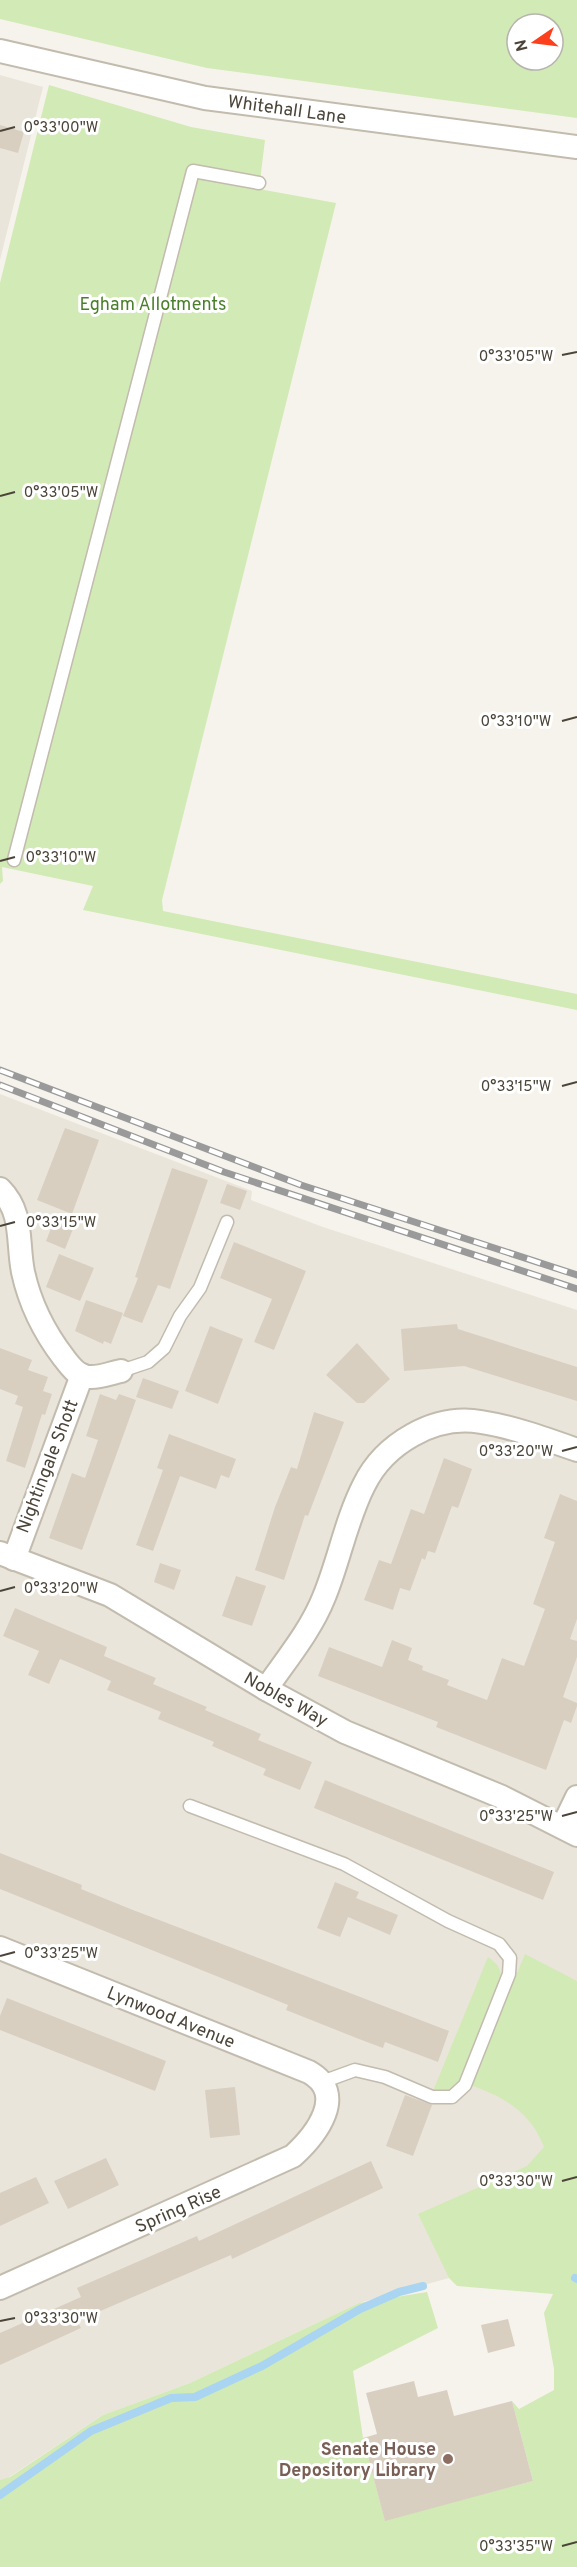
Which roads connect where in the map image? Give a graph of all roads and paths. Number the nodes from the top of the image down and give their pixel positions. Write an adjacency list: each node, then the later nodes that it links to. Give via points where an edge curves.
1 (0, 51): 2 (street, Whitehall Lane, via 205,98)
2 (577, 147)
3 (259, 183): 4 (lane, via 193,171)
4 (14, 860)
5 (0, 1190): 8 (street, Nightingale Shott, via 19,1225 22,1269 38,1317 70,1366)
6 (227, 1222): 7 (lane, Nightingale Shott, via 200,1288 164,1348 148,1362)
7 (121, 1371): 8 (street, Nightingale Shott)
8 (82, 1375): 10 (street, Nightingale Shott)
9 (577, 1450): 11 (street, via 480,1422 463,1421 423,1430 395,1447 372,1470 362,1488 324,1599)
10 (7, 1556): 11 (street, Nobles Way, via 110,1595)
11 (266, 1689): 14 (street, Nobles Way, via 345,1732 439,1770)
12 (577, 1797): 14 (street)
13 (190, 1806): 16 (lane, via 344,1864 448,1921 500,1944 510,1958 509,1974 465,2085 452,2097 432,2097 385,2077 355,2070 340,2073)
14 (570, 1831)
15 (0, 1948): 16 (street, Lynwood Avenue, via 309,2072)
16 (325, 2092): 17 (street, Spring Rise, via 327,2111 293,2156)
17 (0, 2288)

